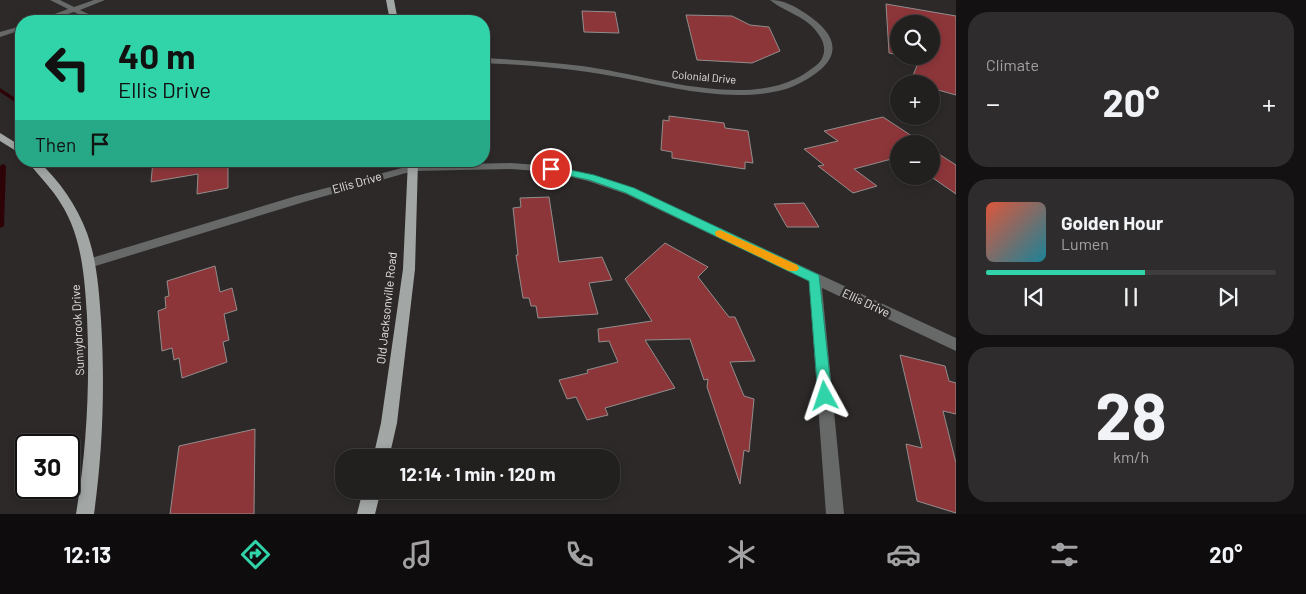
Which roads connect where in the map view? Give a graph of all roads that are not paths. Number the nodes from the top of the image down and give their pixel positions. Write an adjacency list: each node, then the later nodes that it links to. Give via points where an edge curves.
1 (54, 0): 5 (street)
2 (101, 0): 5 (street)
3 (390, 0): 8 (main road)
4 (774, 0): 11 (street, Colonial Drive, via 817,26 826,38 829,51 828,59 816,70 799,82 778,88 750,92 678,88 612,73)
5 (76, 10): 6 (street); 7 (street)
6 (60, 15)
7 (86, 15)
8 (393, 15)
9 (15, 30): 10 (street)
10 (0, 35)
11 (490, 61)
12 (0, 136): 13 (main road)
13 (15, 147)
14 (490, 166): 19 (street, Ellis Drive, via 551,169 630,191)
15 (38, 167): 18 (main road, Sunnybrook Drive, via 70,208)
16 (406, 167): 18 (street, Ellis Drive)
17 (413, 167): 21 (main road, Old Jacksonville Road, via 409,269)
18 (89, 263): 23 (main road, Sunnybrook Drive, via 96,393 91,480)
19 (815, 278): 20 (street, Ellis Drive); 25 (street)
20 (956, 345)
21 (383, 449)
22 (370, 499): 24 (main road)
23 (85, 514)
24 (366, 514)
25 (835, 514)

